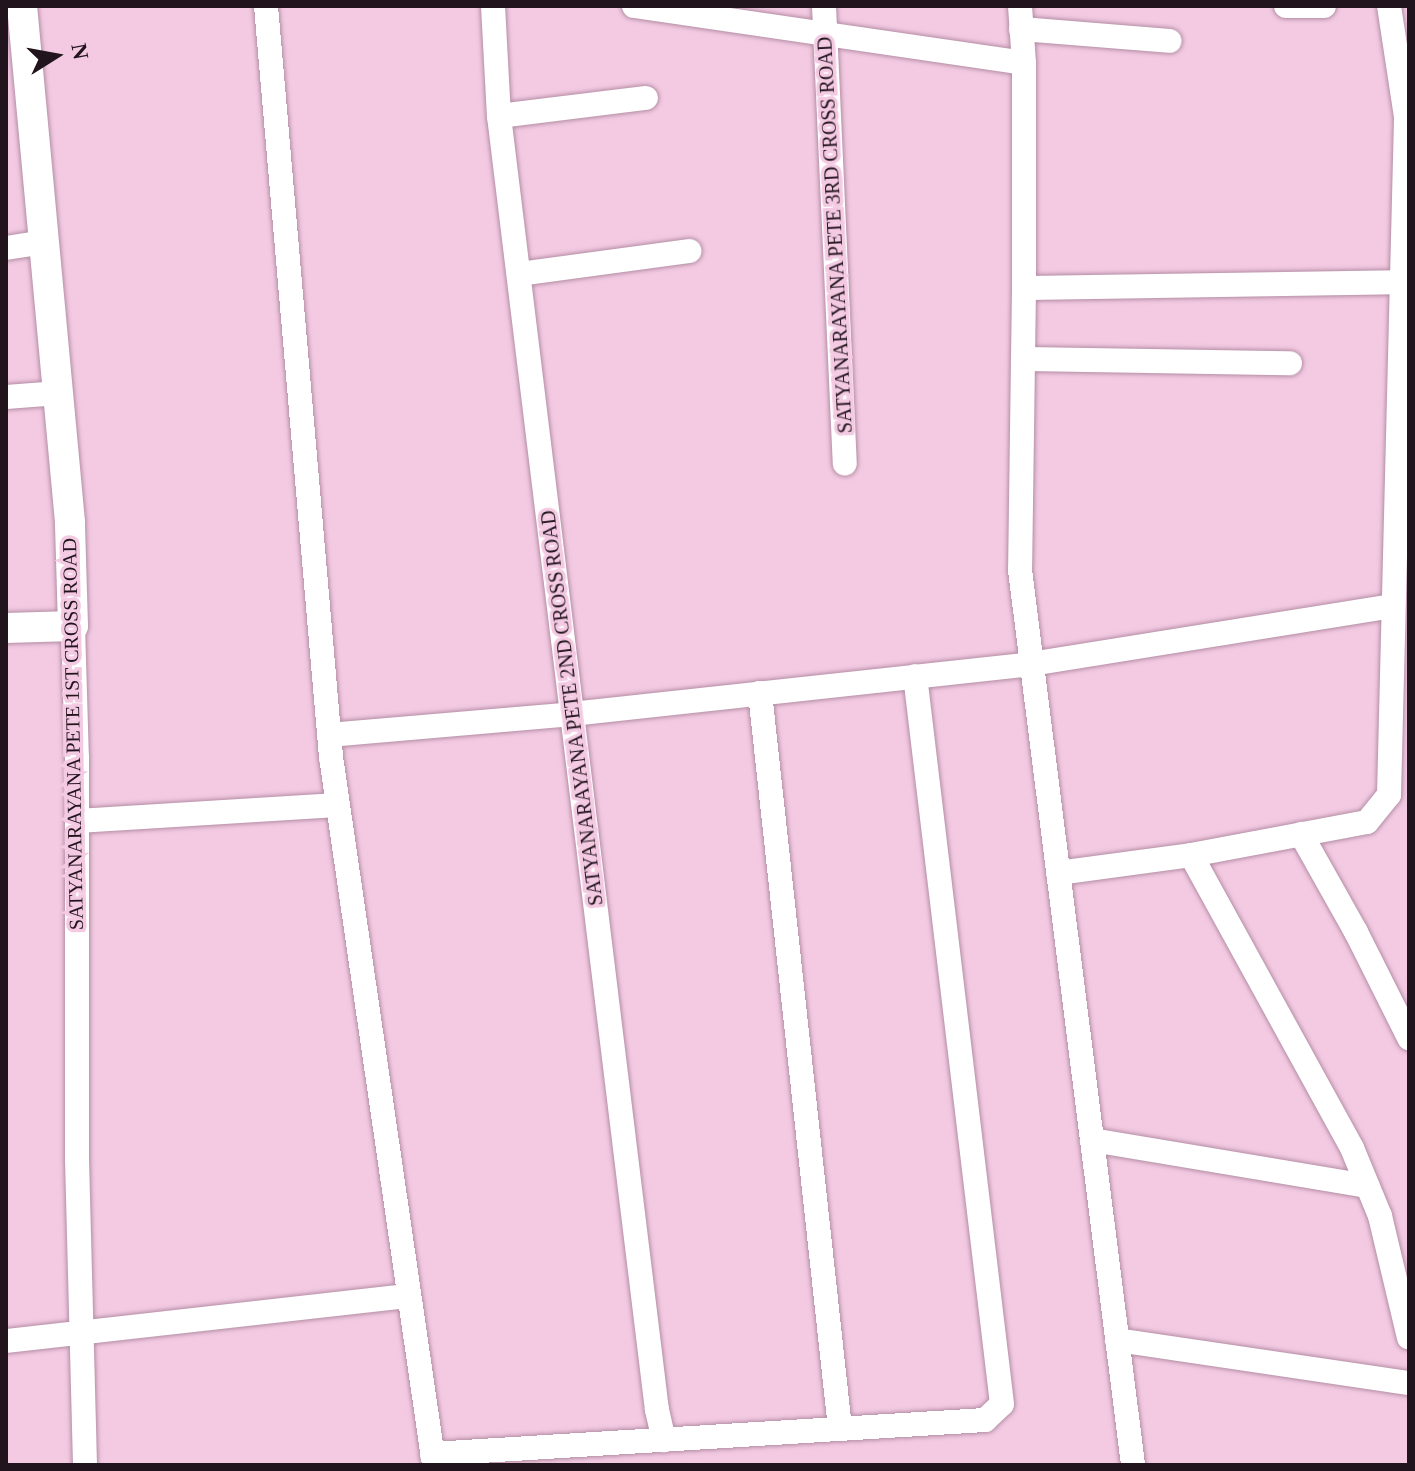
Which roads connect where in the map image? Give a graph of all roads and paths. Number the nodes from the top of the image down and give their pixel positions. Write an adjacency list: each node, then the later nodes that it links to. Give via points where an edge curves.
1 (22, 6): 16 (street, SATYANARAYANA PETE 1ST CROSS ROAD)
2 (266, 6): 34 (street)
3 (493, 6): 14 (street, SATYANARAYANA PETE 2ND CROSS ROAD)
4 (634, 6): 10 (street)
5 (824, 6): 10 (street, SATYANARAYANA PETE 3RD CROSS ROAD)
6 (1286, 6): 7 (street)
7 (1324, 6)
8 (1389, 6): 15 (street)
9 (1021, 17): 11 (street); 12 (street)
10 (825, 31): 12 (street); 26 (street, SATYANARAYANA PETE 3RD CROSS ROAD)
11 (1170, 41)
12 (1024, 63): 21 (street)
13 (646, 98): 14 (street)
14 (499, 116): 19 (street, SATYANARAYANA PETE 2ND CROSS ROAD)
15 (1408, 117): 20 (street)
16 (44, 242): 17 (street); 24 (street, SATYANARAYANA PETE 1ST CROSS ROAD)
17 (6, 248)
18 (689, 251): 19 (street)
19 (519, 274): 33 (street, SATYANARAYANA PETE 2ND CROSS ROAD)
20 (1401, 282): 21 (street); 27 (street)
21 (1024, 288): 22 (street)
22 (1023, 359): 23 (street); 30 (street, via 1020,570)
23 (1290, 363)
24 (59, 393): 25 (street); 28 (street, SATYANARAYANA PETE 1ST CROSS ROAD)
25 (6, 397)
26 (845, 464)
27 (1392, 606): 30 (street); 37 (street, via 1389,795 1367,822)
28 (73, 626): 29 (street); 36 (street, SATYANARAYANA PETE 1ST CROSS ROAD)
29 (6, 628)
30 (1031, 664): 31 (street); 39 (street)
31 (915, 676): 32 (street); 49 (street, via 1002,1404 985,1420)
32 (760, 693): 33 (street); 49 (street)
33 (572, 714): 34 (street); 50 (street, SATYANARAYANA PETE 2ND CROSS ROAD)
34 (329, 735): 35 (street)
35 (338, 805): 36 (street); 43 (street)
36 (77, 821): 44 (street, SATYANARAYANA PETE 1ST CROSS ROAD)
37 (1301, 834): 38 (street); 40 (street)
38 (1191, 855): 39 (street); 42 (street, via 1352,1148)
39 (1058, 873): 41 (street)
40 (1409, 1038)
41 (1092, 1140): 42 (street); 46 (street)
42 (1367, 1186): 45 (street, via 1380,1216)
43 (408, 1296): 44 (street); 51 (street)
44 (83, 1333): 47 (street); 52 (street, SATYANARAYANA PETE 1ST CROSS ROAD)
45 (1409, 1338)
46 (1117, 1340): 48 (street); 53 (street)
47 (6, 1341)
48 (1409, 1383)
49 (840, 1428): 50 (street)
50 (664, 1440): 51 (street)
51 (433, 1460)
52 (85, 1465)
53 (1133, 1465)

